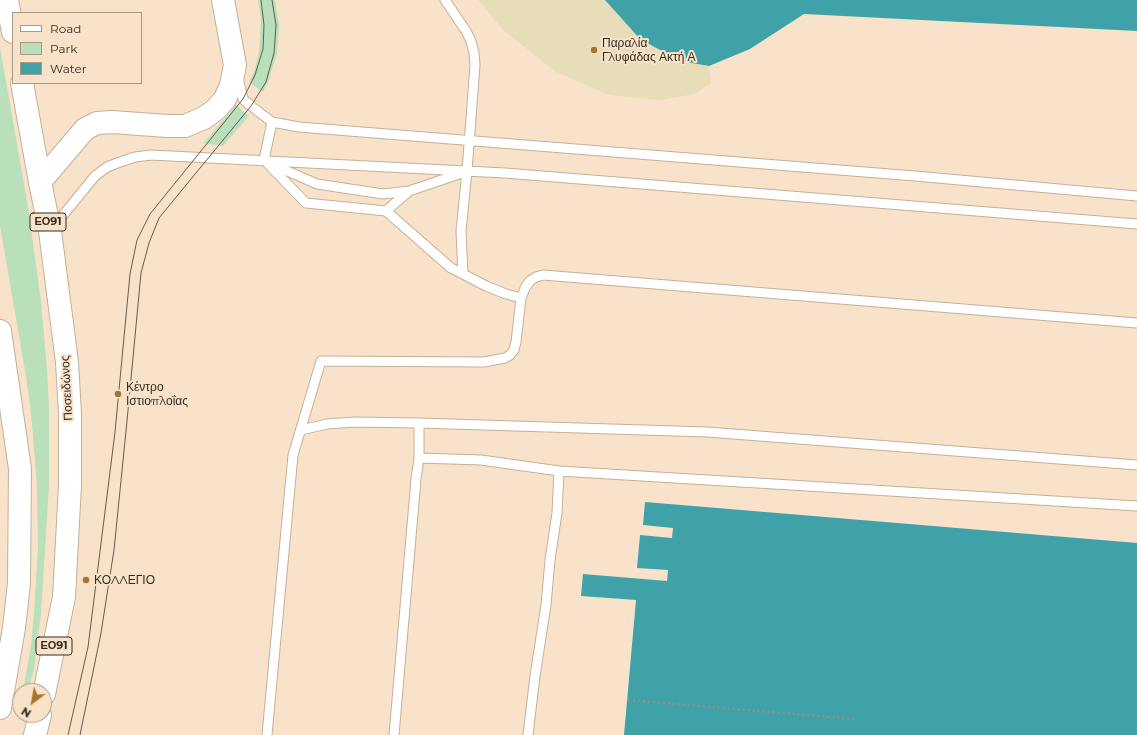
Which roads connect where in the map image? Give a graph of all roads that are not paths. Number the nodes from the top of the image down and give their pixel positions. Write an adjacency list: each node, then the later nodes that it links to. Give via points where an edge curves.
1 (7, 0): 4 (main road)
2 (223, 0): 5 (main road)
3 (445, 0): 8 (lane, via 466,31 474,53)
4 (12, 27)
5 (235, 65): 7 (lane, via 243,98); 11 (main road, via 231,86 224,99 204,118 185,126 97,123 85,129)
6 (22, 84): 11 (main road, Ποσειδώνος / ΕΟ91)
7 (272, 122): 8 (lane, via 299,127); 9 (lane)
8 (468, 141): 10 (lane); 13 (lane)
9 (264, 160): 10 (lane); 12 (lane, via 317,184 383,194); 14 (lane, via 306,203); 16 (lane, via 151,154 135,156 107,167 95,176)
10 (467, 171): 12 (lane); 15 (lane); 17 (lane, via 461,231)
11 (40, 182): 16 (main road, Ποσειδώνος / ΕΟ91)
12 (409, 191): 14 (lane)
13 (1137, 196)
14 (386, 211): 17 (lane, via 451,268)
15 (1137, 224)
16 (50, 231): 27 (main road, Ποσειδώνος / ΕΟ91, via 67,362 70,485 64,597)
17 (463, 274): 18 (lane, via 486,286)
18 (521, 298): 19 (lane, via 531,280 543,275); 22 (lane, via 514,350 505,358 484,362 321,361)
19 (1137, 323)
20 (0, 331): 28 (main road, via 20,470 19,583)
21 (419, 423): 22 (lane, via 355,422 327,424); 23 (lane); 24 (lane, via 707,432)
22 (301, 430): 31 (lane, via 293,455)
23 (419, 458): 25 (lane, via 481,460); 32 (lane)
24 (1137, 465)
25 (559, 472): 26 (lane); 33 (lane, via 557,513)
26 (1137, 506)
27 (46, 683)
28 (0, 708)
29 (38, 723): 30 (main road)
30 (36, 735)
31 (267, 735)
32 (394, 735)
33 (528, 735)

